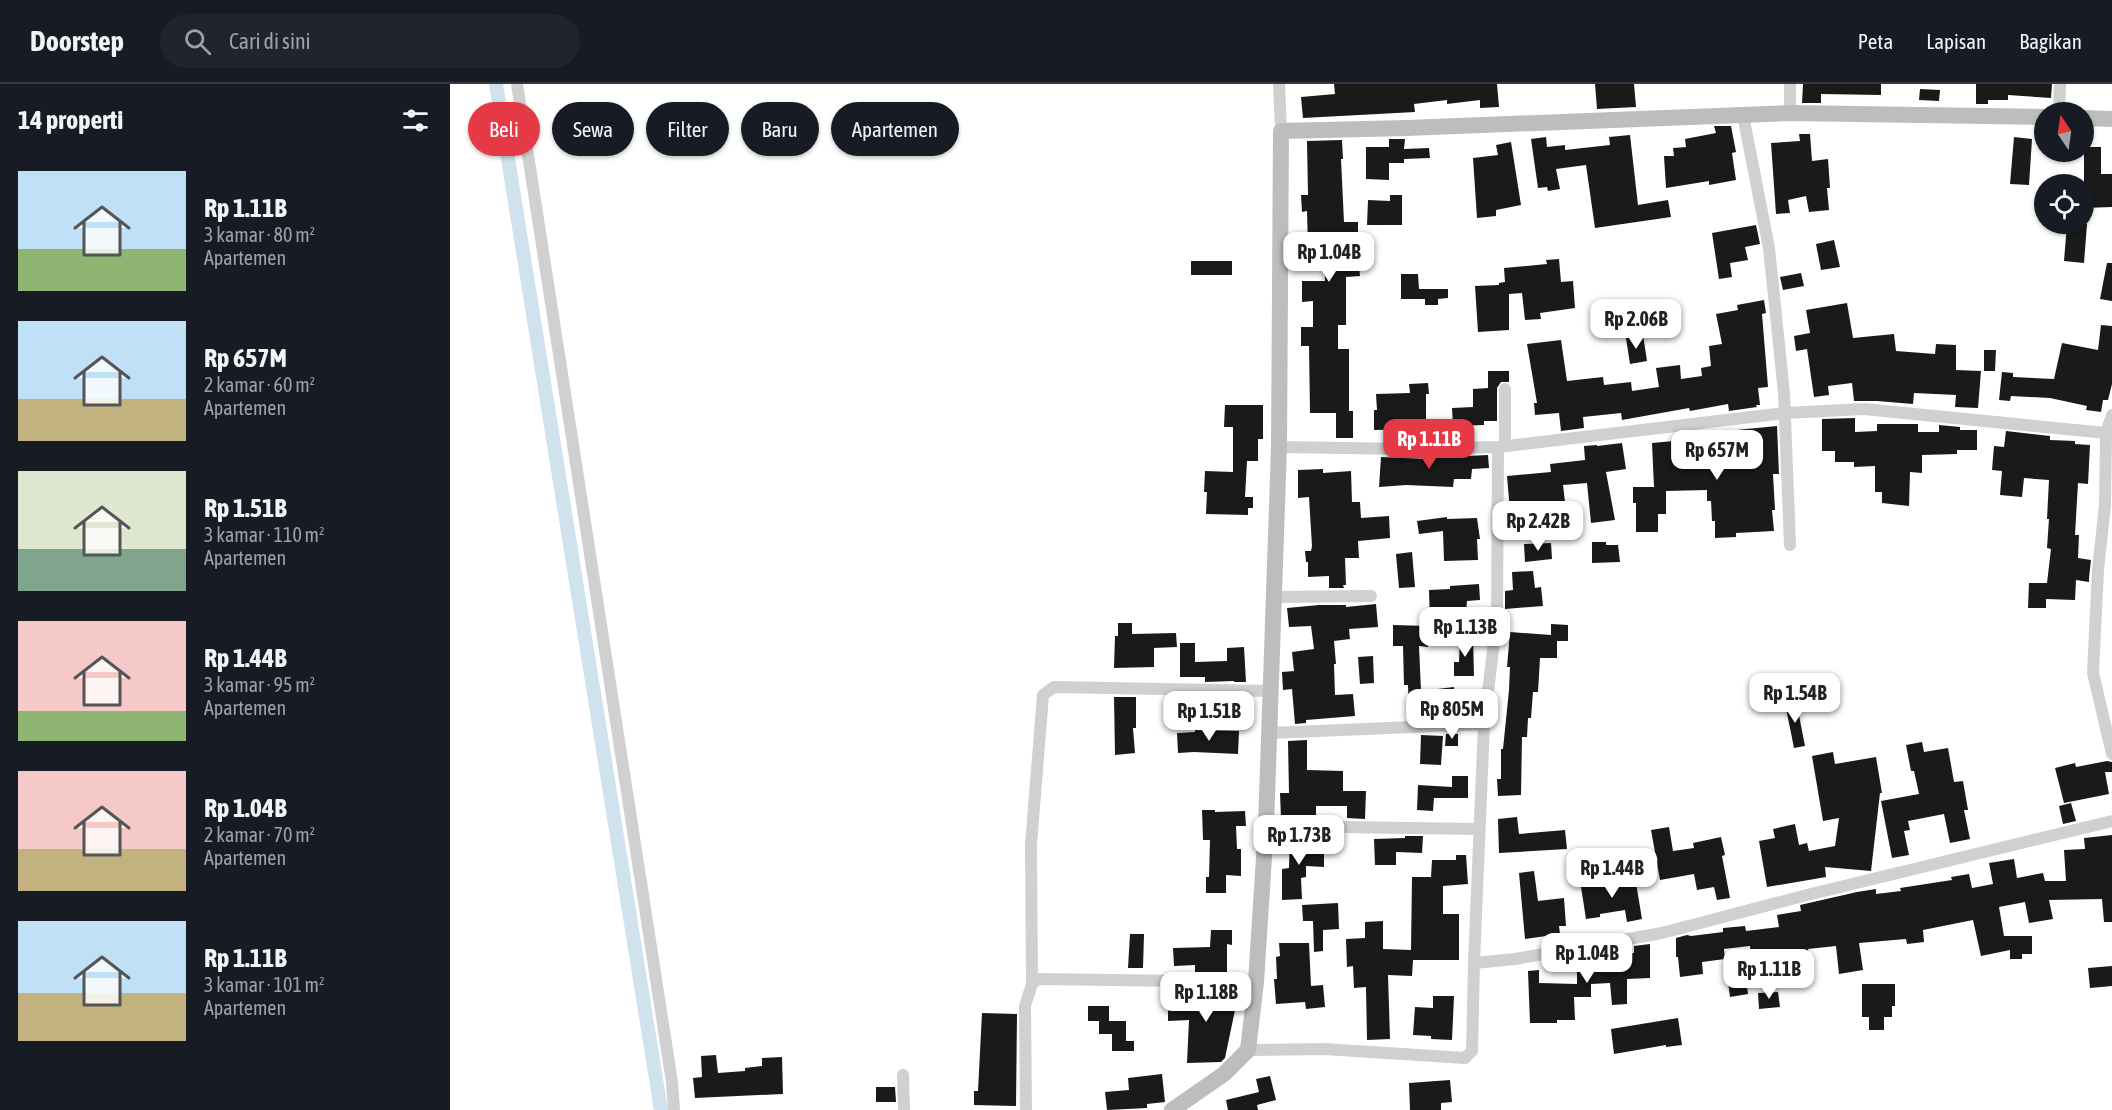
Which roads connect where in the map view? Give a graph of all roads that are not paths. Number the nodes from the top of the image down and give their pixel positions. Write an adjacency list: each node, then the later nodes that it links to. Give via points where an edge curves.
1 (516, 84): 34 (street)
2 (1279, 84): 11 (street)
3 (1790, 84): 6 (street)
4 (2060, 84): 5 (street)
5 (2059, 102)
6 (1790, 113): 7 (street); 8 (street)
7 (1743, 116): 11 (street); 13 (street, via 1769,248)
8 (2034, 117)
9 (2094, 118): 10 (street)
10 (2112, 119)
11 (1281, 131): 16 (street)
12 (1505, 389): 17 (street)
13 (1785, 413): 15 (street, via 1864,409); 17 (street); 19 (street)
14 (2112, 415): 15 (street)
15 (2106, 433): 18 (street)
16 (1279, 447): 17 (street); 21 (street)
17 (1502, 447): 23 (street, via 1497,618)
18 (2108, 505): 25 (street, via 2098,570 2093,673)
19 (1790, 546)
20 (1371, 596): 21 (street)
21 (1274, 597): 22 (street)
22 (1271, 691): 24 (street); 31 (street, via 1054,687 1042,695 1031,845)
23 (1484, 724): 24 (street); 28 (street)
24 (1270, 733): 27 (street)
25 (2112, 754)
26 (2112, 821): 29 (street, via 1662,933)
27 (1266, 826): 28 (street); 30 (street)
28 (1479, 829): 29 (street)
29 (1474, 963): 32 (street, via 1472,1051 1465,1058 1324,1049)
30 (1256, 982): 31 (street, via 1038,979); 32 (street)
31 (1032, 984): 36 (street, via 1025,1006)
32 (1248, 1050): 37 (street, via 1224,1074)
33 (903, 1075): 35 (street)
34 (674, 1110)
35 (904, 1110)
36 (1026, 1110)
37 (1172, 1110)

